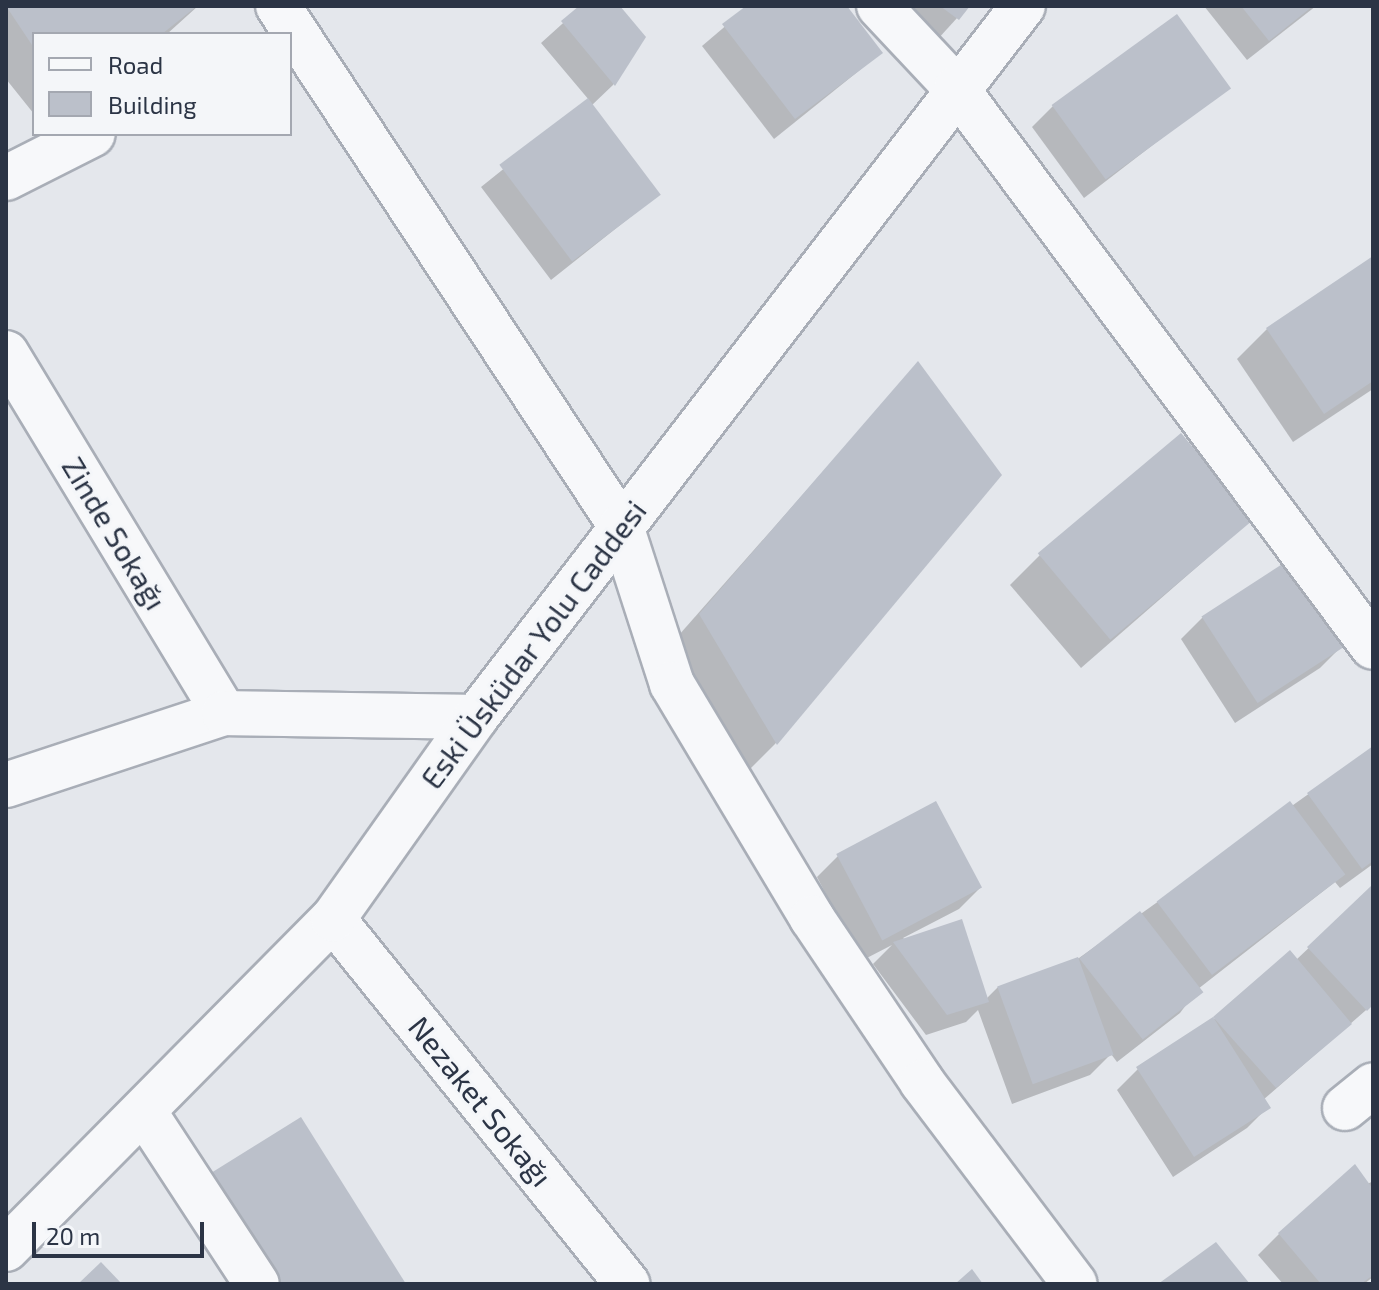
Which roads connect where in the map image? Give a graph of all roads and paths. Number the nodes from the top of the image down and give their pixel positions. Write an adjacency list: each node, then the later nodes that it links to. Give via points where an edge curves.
1 (879, 6): 4 (street)
2 (1023, 6): 4 (street, Eski Üsküdar Yolu Caddesi)
3 (292, 32): 8 (street)
4 (956, 88): 8 (street, Eski Üsküdar Yolu Caddesi); 9 (street)
5 (89, 136): 6 (street)
6 (6, 178)
7 (6, 353): 10 (street, Zinde Sokağı)
8 (621, 526): 11 (street, Eski Üsküdar Yolu Caddesi); 18 (street, via 672,684 812,918 922,1082)
9 (1373, 647)
10 (224, 713): 11 (street); 12 (street)
11 (476, 717): 13 (street, Eski Üsküdar Yolu Caddesi)
12 (6, 785)
13 (333, 919): 14 (street, Eski Üsküdar Yolu Caddesi); 17 (street, Nezaket Sokağı)
14 (145, 1113): 15 (street, Eski Üsküdar Yolu Caddesi); 16 (street)
15 (6, 1249)
16 (257, 1284)
17 (628, 1284)
18 (1075, 1284)

